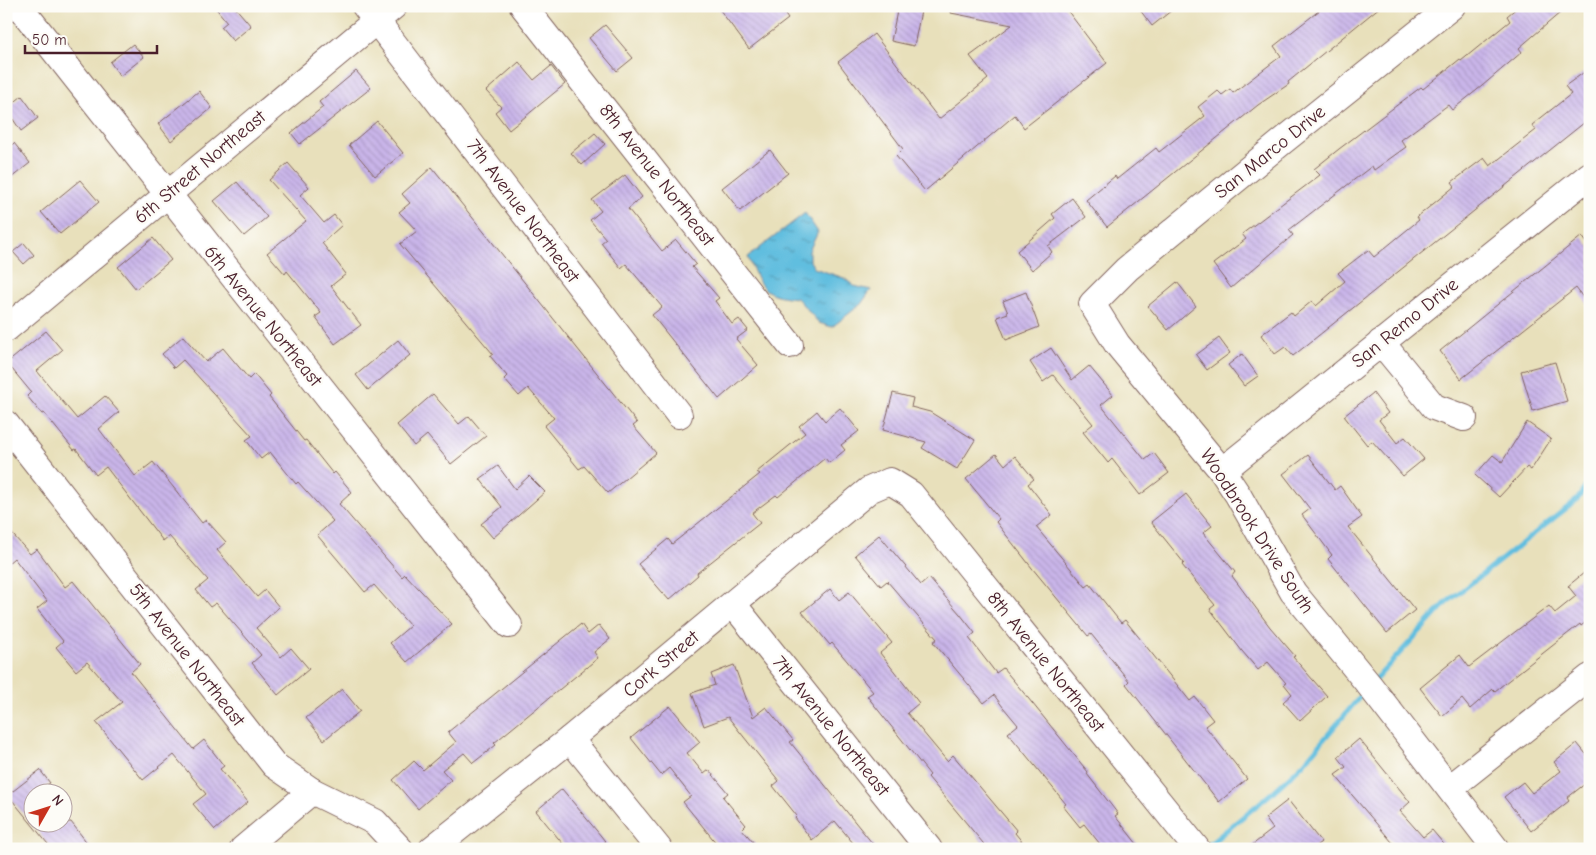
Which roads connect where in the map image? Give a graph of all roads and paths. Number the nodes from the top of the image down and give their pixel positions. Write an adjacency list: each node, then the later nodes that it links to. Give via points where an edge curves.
1 (19, 6): 6 (street, 6th Avenue Northeast)
2 (523, 6): 10 (street, 8th Avenue Northeast)
3 (1452, 6): 7 (street, San Marco Drive, via 1127,269)
4 (379, 11): 6 (street, 6th Street Northeast); 11 (street, 7th Avenue Northeast)
5 (1590, 176): 9 (street, San Remo Drive)
6 (166, 194): 8 (street, 6th Street Northeast); 17 (street, 6th Avenue Northeast)
7 (1092, 304): 14 (street, Woodbrook Drive South, via 1118,344)
8 (6, 329)
9 (1381, 342): 12 (street, via 1434,407); 14 (street, San Remo Drive)
10 (790, 345)
11 (679, 415)
12 (1464, 418)
13 (6, 424): 21 (street, 5th Avenue Northeast, via 274,766)
14 (1222, 471): 20 (street, Woodbrook Drive South, via 1293,592)
15 (890, 481): 16 (street, Cork Street, via 870,490); 22 (street, 8th Avenue Northeast, via 911,494)
16 (732, 604): 19 (street, Cork Street); 27 (street, 7th Avenue Northeast)
17 (509, 625)
18 (1590, 677): 20 (street)
19 (570, 739): 25 (street, Cork Street); 26 (street)
20 (1450, 788): 28 (street)
21 (312, 791): 23 (street); 24 (street, 5th Avenue Northeast, via 375,822)
22 (1190, 840)
23 (243, 849)
24 (400, 849)
25 (432, 849)
26 (659, 849)
27 (929, 849)
28 (1496, 849)

